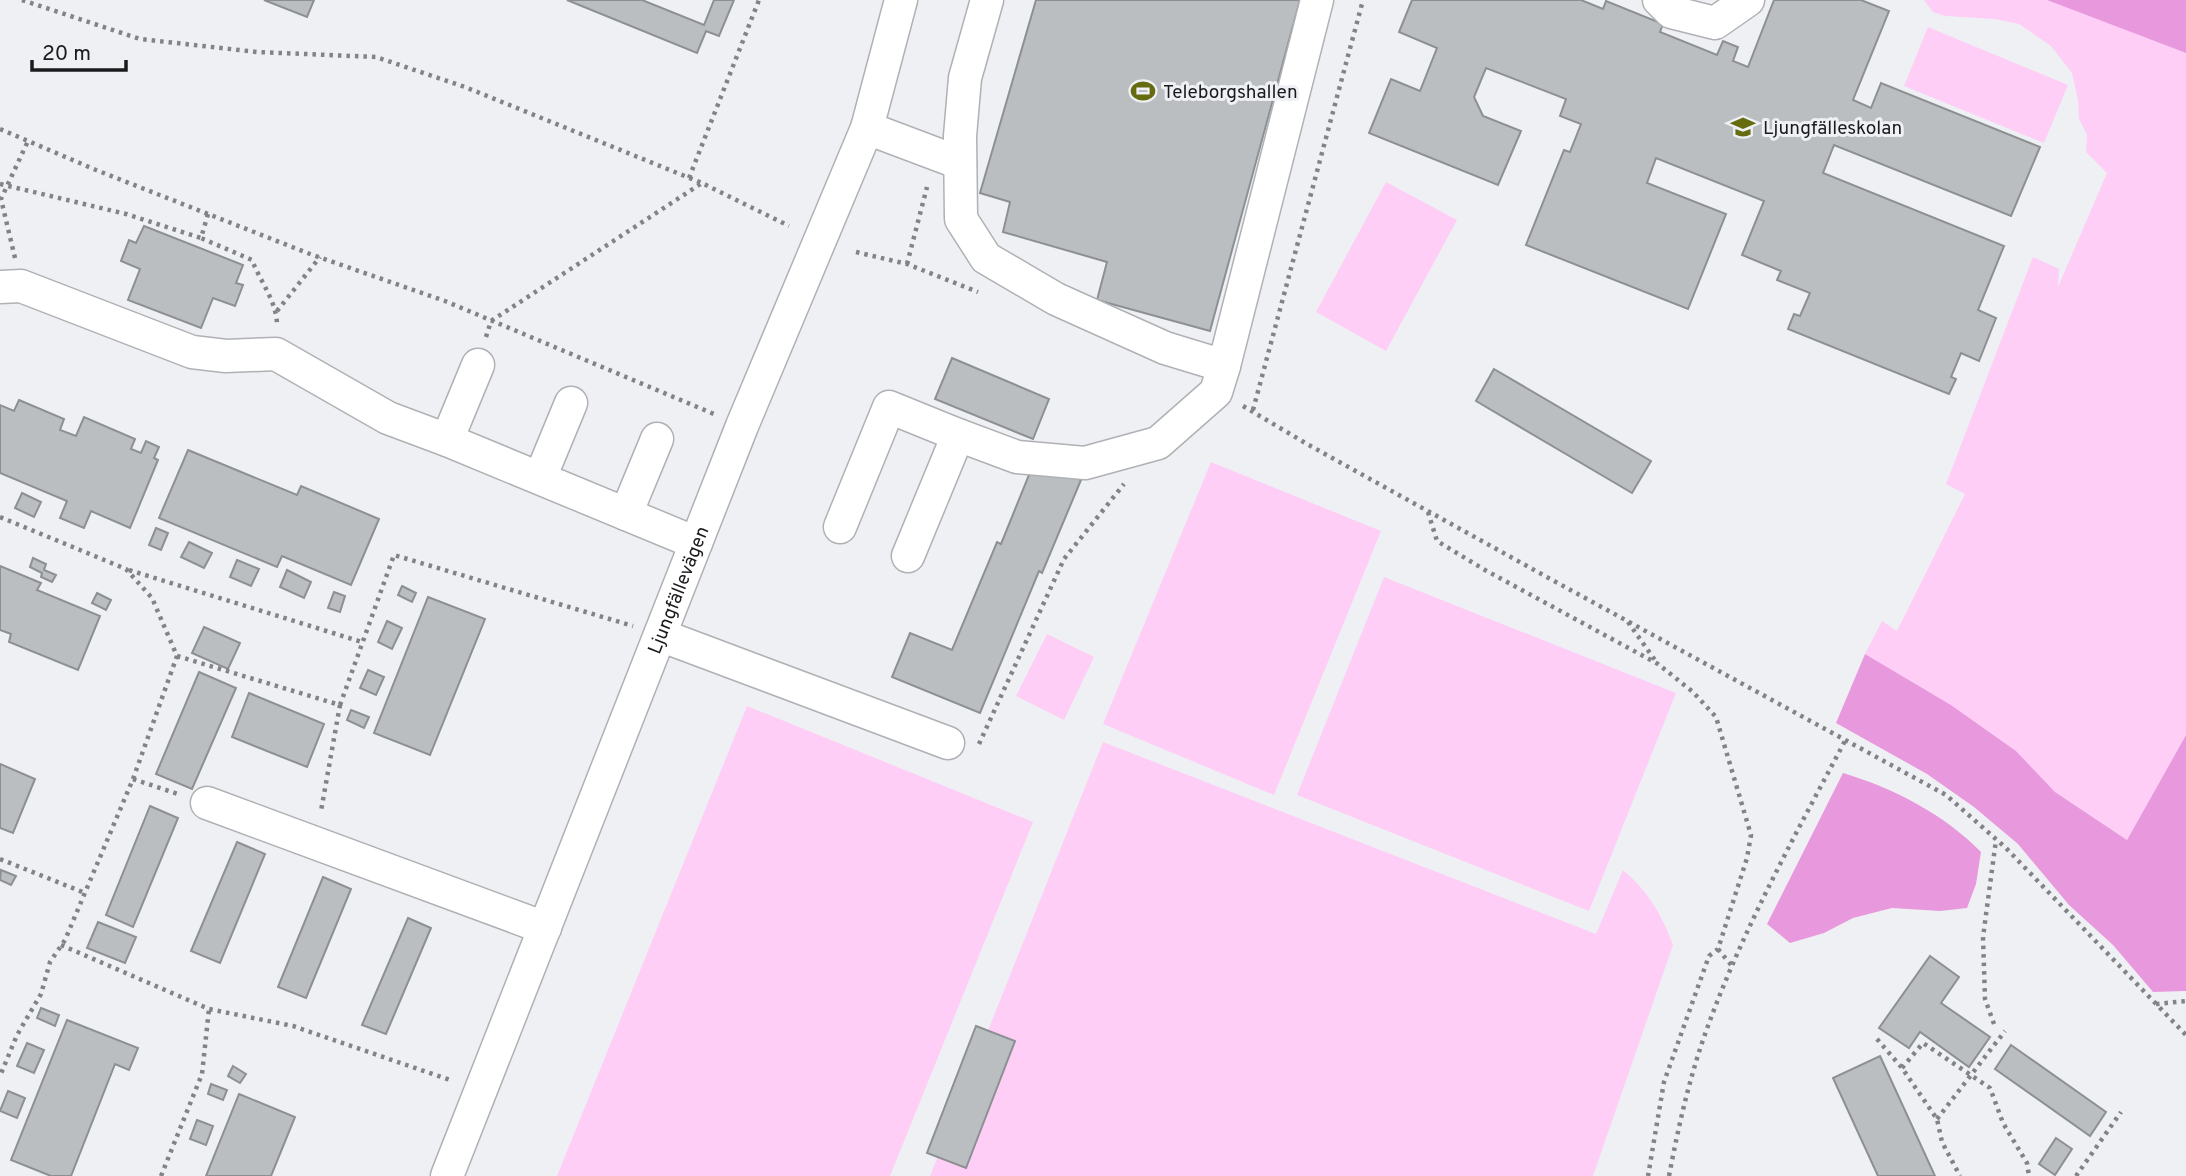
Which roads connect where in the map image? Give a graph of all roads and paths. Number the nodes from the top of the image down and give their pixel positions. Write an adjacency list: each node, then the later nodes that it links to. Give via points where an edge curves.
1 (22, 0): 13 (path, via 140,39 257,52 376,57 466,87)
2 (759, 0): 13 (path)
3 (901, 0): 9 (street, Ljungfällevägen)
4 (988, 0): 12 (street, via 965,78 960,136)
5 (1317, 0): 27 (street)
6 (1363, 0): 35 (path, via 1253,410)
7 (1659, 0): 8 (street, via 1671,12 1715,23)
8 (1748, 0)
9 (867, 128): 12 (street); 29 (street, Ljungfällevägen)
10 (0, 129): 11 (path)
11 (28, 141): 16 (path); 17 (path)
12 (948, 159): 21 (path); 27 (street, via 961,219 986,258 1068,304 1164,348)
13 (689, 178): 14 (path)
14 (702, 183): 18 (path); 24 (path)
15 (0, 184): 16 (path)
16 (7, 187): 19 (path, via 126,214); 22 (path, via 1,199)
17 (208, 214): 19 (path); 20 (path)
18 (789, 226)
19 (201, 238): 23 (path, via 252,260)
20 (320, 257): 23 (path); 24 (path)
21 (907, 264)
22 (11, 286): 25 (street, via 192,352)
23 (277, 311): 25 (path)
24 (491, 321): 29 (path)
25 (276, 354): 32 (street, via 388,418)
26 (478, 365): 32 (street)
27 (1224, 366): 33 (street, via 1216,392)
28 (571, 403): 34 (street)
29 (742, 426): 39 (street, Ljungfällevägen)
30 (958, 435): 33 (street, via 1017,457 1085,463); 38 (street, via 889,407); 40 (street)
31 (657, 439): 36 (street)
32 (447, 440): 34 (street)
33 (1158, 443): 49 (path, via 1064,559 974,754)
34 (540, 478): 36 (street)
35 (1428, 512): 42 (path); 46 (path, via 1437,541)
36 (626, 514): 39 (street)
37 (0, 517): 41 (path)
38 (840, 527)
39 (696, 543): 43 (street, Ljungfällevägen)
40 (908, 556)
41 (124, 568): 44 (path); 45 (path, via 152,598)
42 (1628, 621): 46 (path); 48 (path)
43 (660, 635): 44 (path, via 394,555); 49 (street); 56 (street, Ljungfällevägen)
44 (362, 642): 47 (path)
45 (177, 656): 47 (path); 50 (path)
46 (1658, 664): 58 (path, via 1716,717 1751,835)
47 (340, 705): 53 (path)
48 (1846, 739): 52 (path, via 1947,795); 59 (path)
49 (948, 743)
50 (132, 779): 51 (path); 55 (path)
51 (207, 803): 53 (street)
52 (1996, 839): 61 (path); 63 (path, via 1983,937 1985,999)
53 (315, 843): 56 (street)
54 (0, 859): 55 (path)
55 (85, 893): 57 (path)
56 (545, 928): 70 (street, Ljungfällevägen)
57 (61, 945): 62 (path); 68 (path)
58 (1718, 949): 59 (path); 75 (path, via 1709,957 1664,1082)
59 (1732, 967): 76 (path, via 1699,1051)
60 (2186, 1000): 61 (path)
61 (2155, 1004): 65 (path)
62 (209, 1009): 70 (path, via 293,1026); 73 (path, via 202,1074)
63 (1994, 1024)
64 (2005, 1031): 69 (path)
65 (2186, 1035)
66 (1877, 1039): 67 (path)
67 (1902, 1068): 69 (path, via 1923,1043); 72 (path)
68 (0, 1076)
69 (1971, 1076): 72 (path); 78 (path, via 1990,1088)
70 (481, 1091): 74 (street, Ljungfällevägen)
71 (2121, 1112): 79 (path)
72 (1937, 1119): 77 (path, via 1942,1142)
73 (161, 1176)
74 (447, 1176)
75 (1648, 1176)
76 (1669, 1176)
77 (1960, 1176)
78 (2029, 1176)
79 (2076, 1176)

